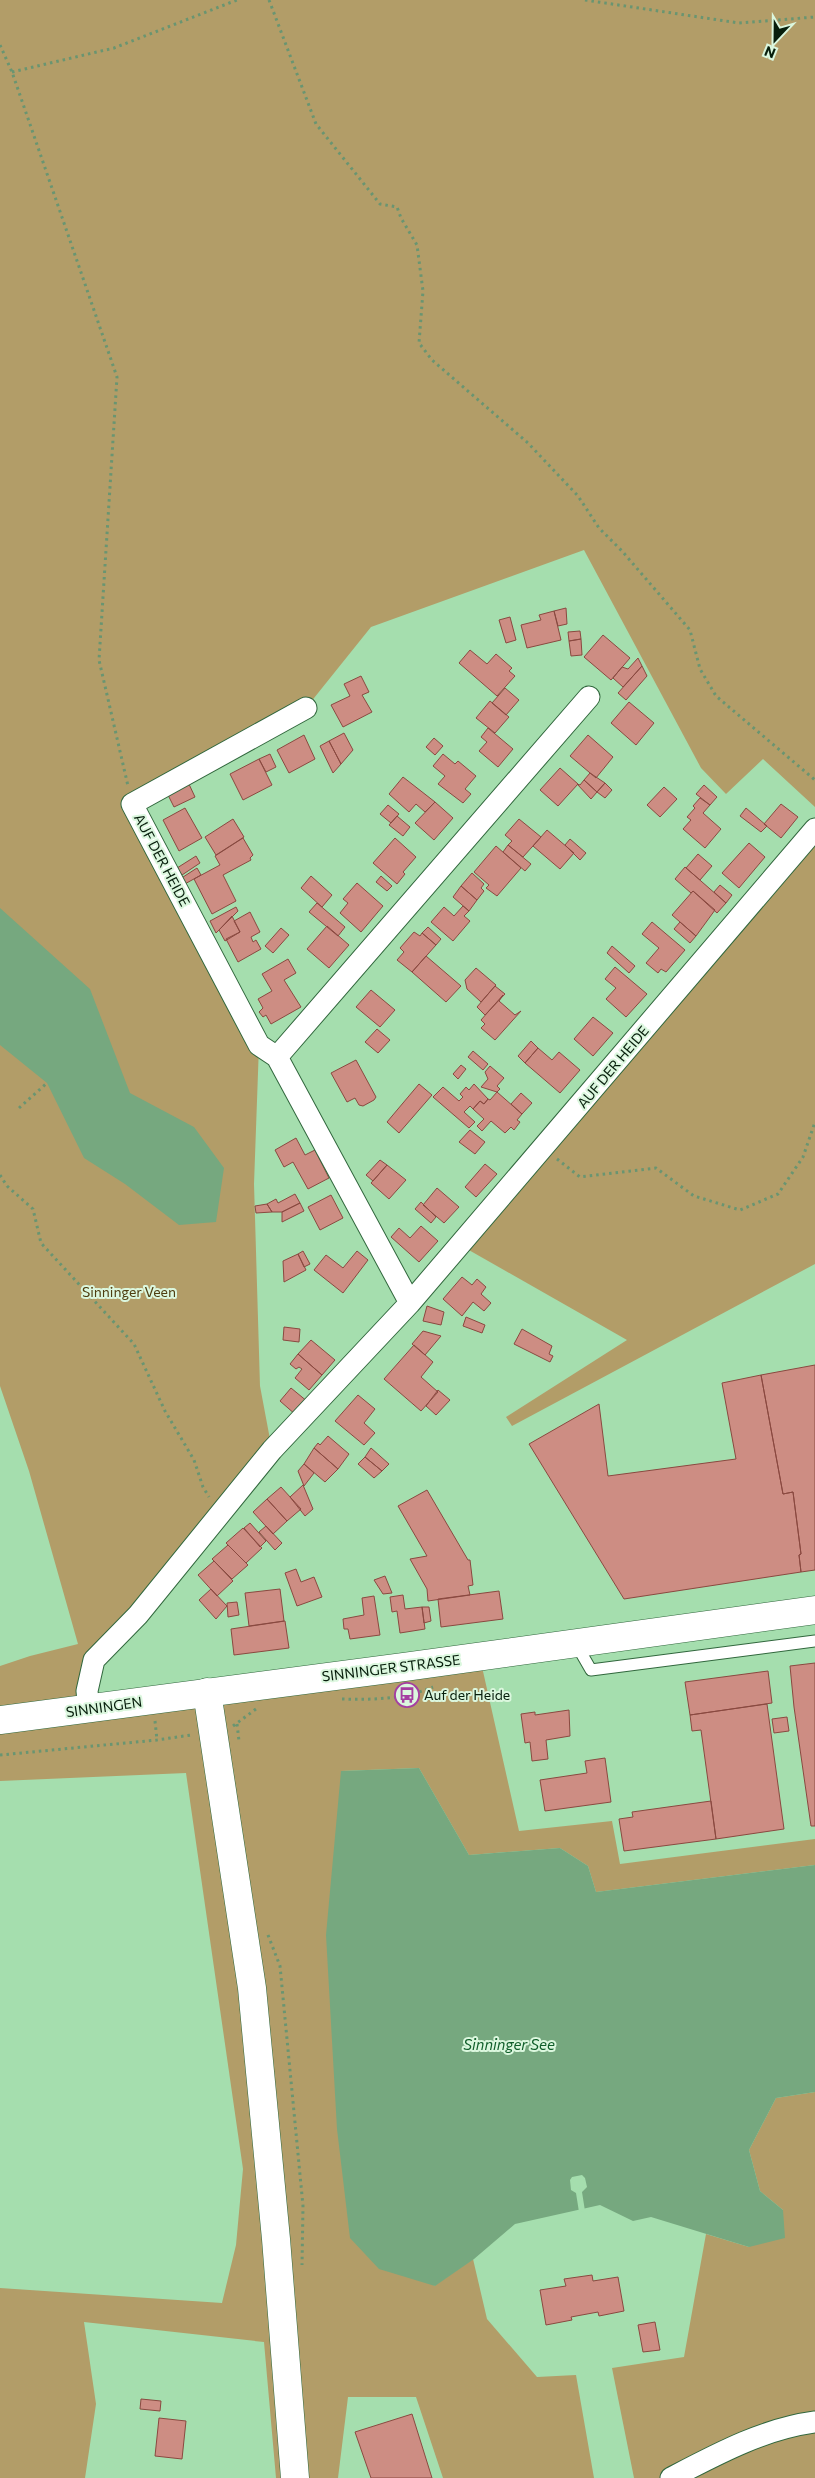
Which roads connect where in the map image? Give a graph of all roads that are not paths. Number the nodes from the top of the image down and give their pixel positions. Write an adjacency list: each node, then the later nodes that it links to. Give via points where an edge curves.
1 (589, 697): 4 (street)
2 (306, 708): 4 (street, AUF DER HEIDE, via 132,804 259,1045)
3 (815, 829): 5 (street, AUF DER HEIDE)
4 (277, 1057): 5 (street, AUF DER HEIDE)
5 (410, 1303): 10 (street, AUF DER HEIDE, via 272,1450 138,1615 94,1660 87,1691)
6 (815, 1610): 8 (main road, SINNINGER STRASSE)
7 (815, 1641): 8 (lane, via 591,1670)
8 (575, 1642): 9 (main road, SINNINGER STRASSE)
9 (207, 1692): 10 (main road, SINNINGEN); 13 (main road, via 252,1988)
10 (89, 1710): 11 (main road, SINNINGEN)
11 (0, 1720)
12 (815, 2422): 14 (street, via 788,2426 735,2445)
13 (295, 2478)
14 (671, 2478)

